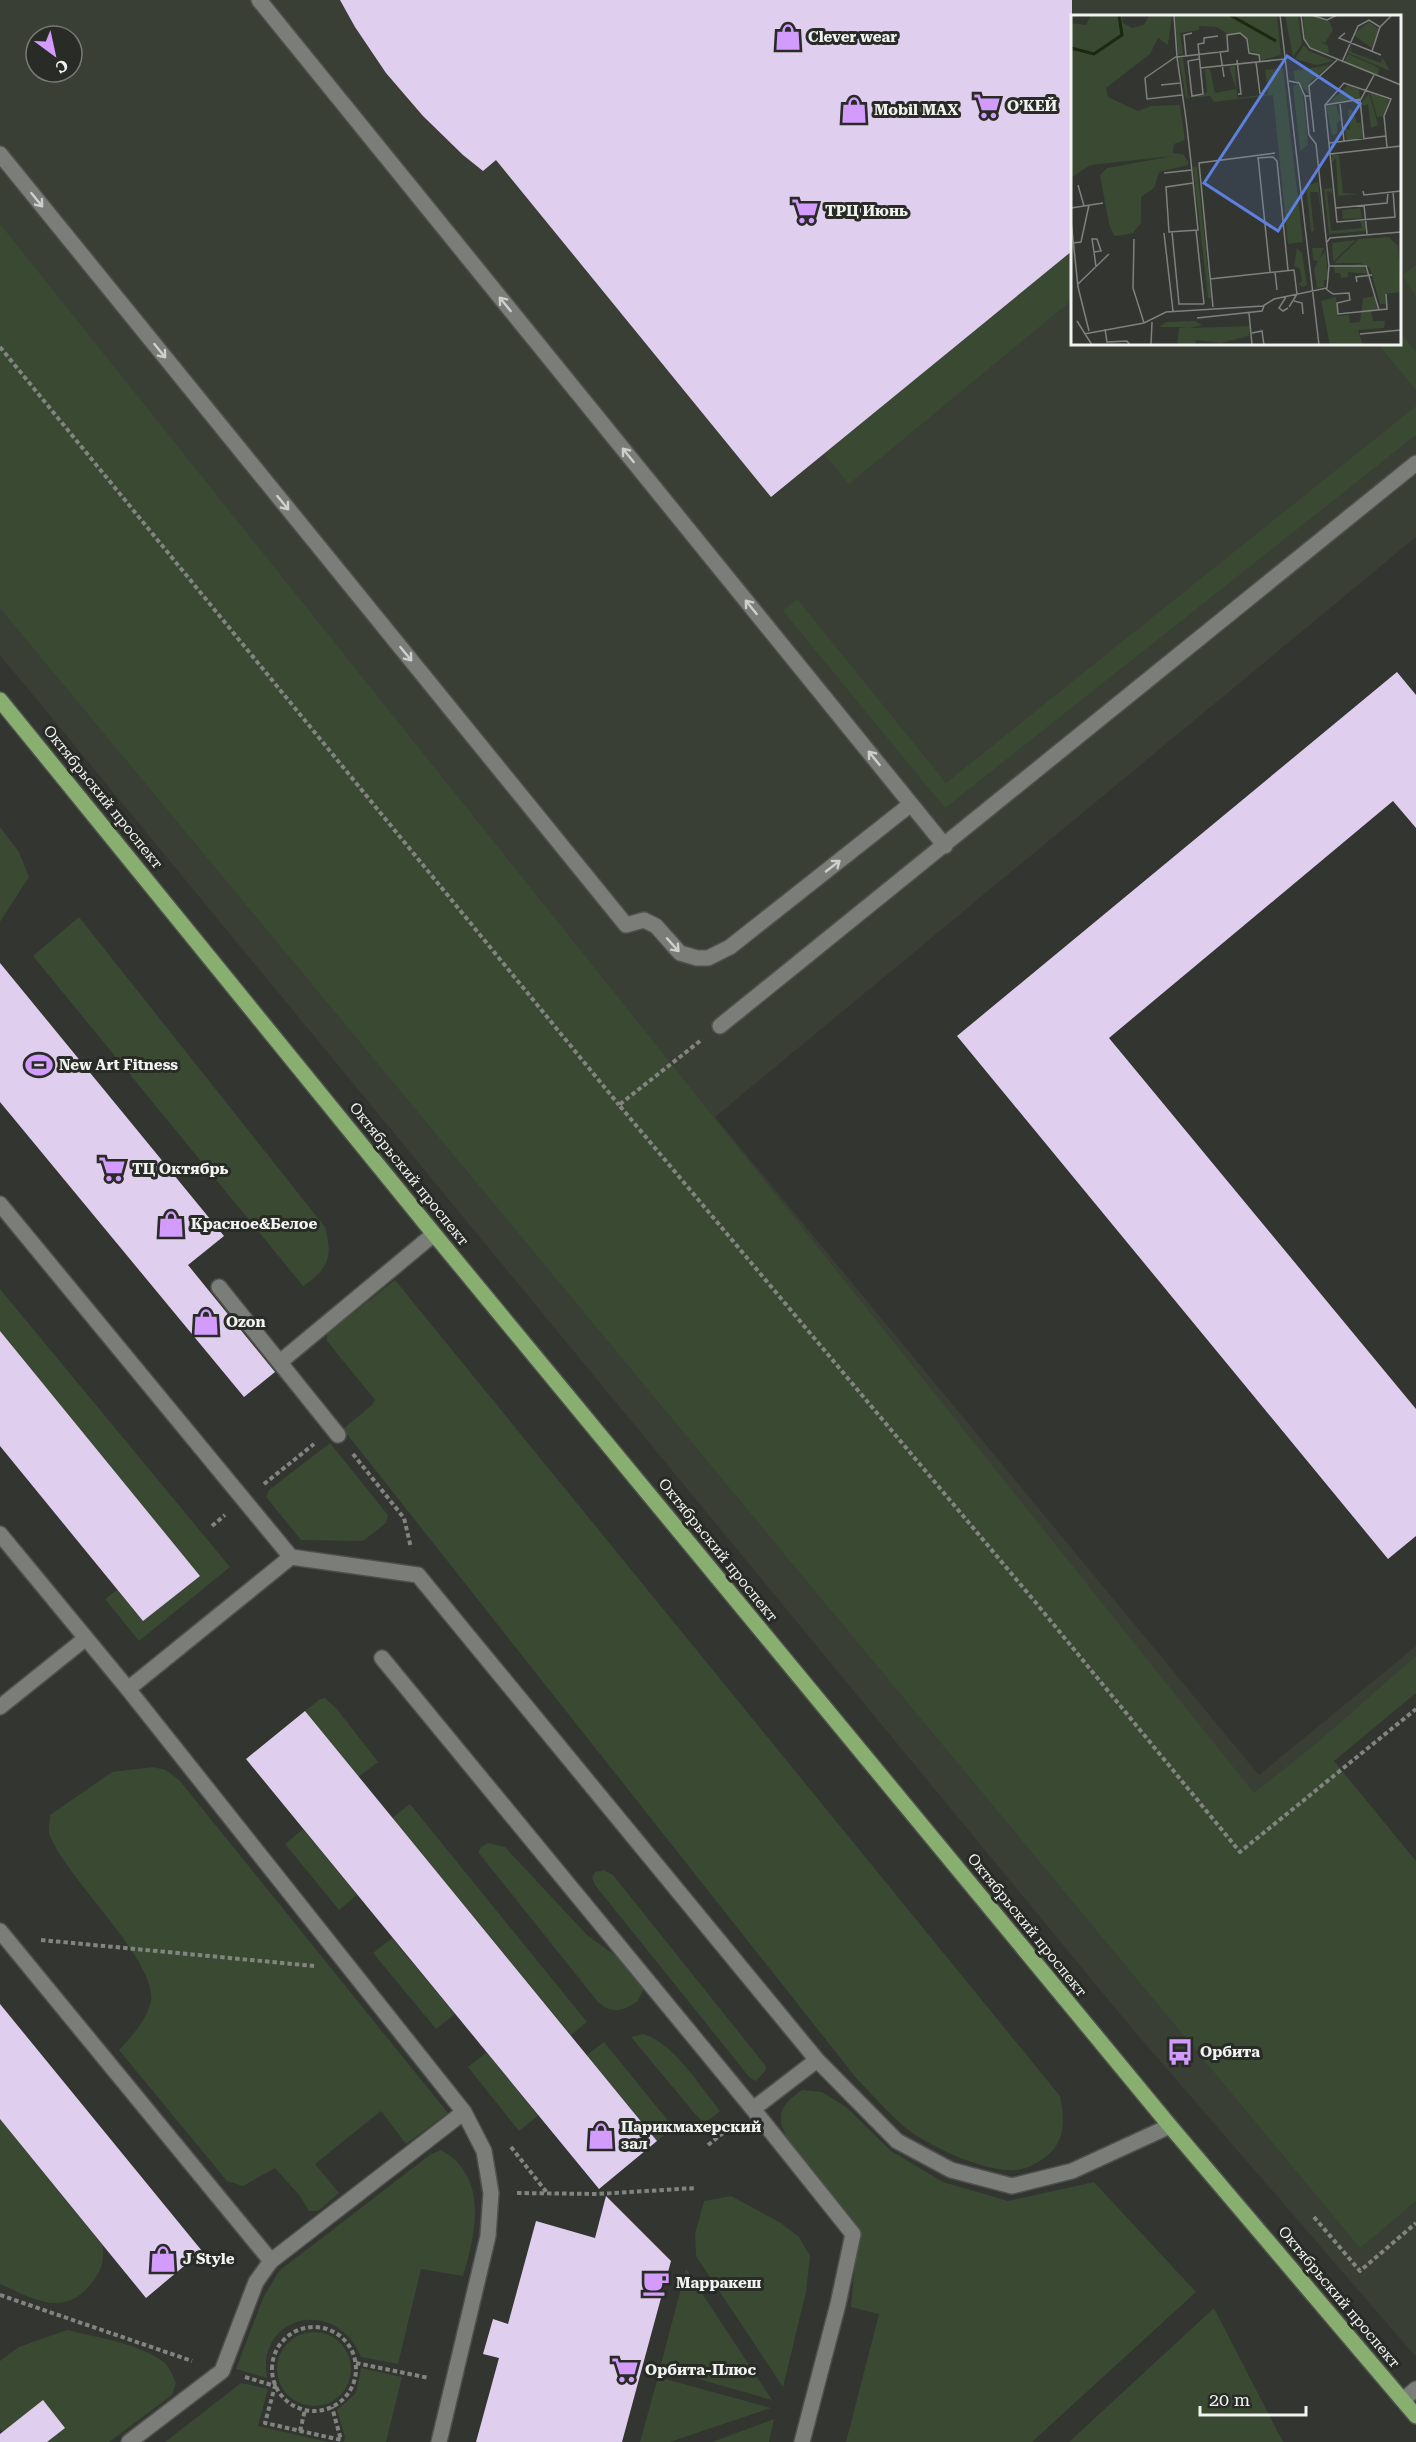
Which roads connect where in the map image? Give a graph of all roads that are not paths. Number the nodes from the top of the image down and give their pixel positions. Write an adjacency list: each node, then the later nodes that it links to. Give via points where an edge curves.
1 (259, 0): 5 (lane, one-way to 1)
2 (0, 154): 5 (lane, one-way to 5, via 626,925 644,920 656,926 680,953 708,958 730,947)
3 (1416, 463): 6 (lane)
4 (0, 700): 9 (main road, Октябрьский проспект)
5 (910, 804): 6 (lane)
6 (945, 846): 7 (lane)
7 (720, 1026)
8 (0, 1204): 14 (lane)
9 (434, 1234): 11 (lane); 23 (main road, Октябрьский проспект)
10 (219, 1287): 11 (lane)
11 (280, 1362): 12 (lane)
12 (336, 1432)
13 (0, 1534): 15 (lane)
14 (291, 1557): 17 (lane); 20 (lane, via 418,1575)
15 (86, 1638): 17 (lane); 18 (lane)
16 (382, 1658): 21 (lane)
17 (128, 1689): 22 (lane)
18 (0, 1707)
19 (2, 1933): 24 (lane)
20 (817, 2060): 21 (lane); 23 (lane, via 897,2141 951,2170 1012,2186 1071,2171)
21 (753, 2109): 30 (lane, via 853,2234)
22 (464, 2112): 24 (lane); 29 (lane, via 484,2151 491,2193 488,2236)
23 (1170, 2126): 26 (main road, Октябрьский проспект)
24 (271, 2261): 28 (lane, via 256,2282 222,2371)
25 (1416, 2389): 26 (lane)
26 (1403, 2400): 27 (main road, Октябрьский проспект)
27 (1416, 2416)
28 (129, 2442)
29 (439, 2442)
30 (802, 2442)

